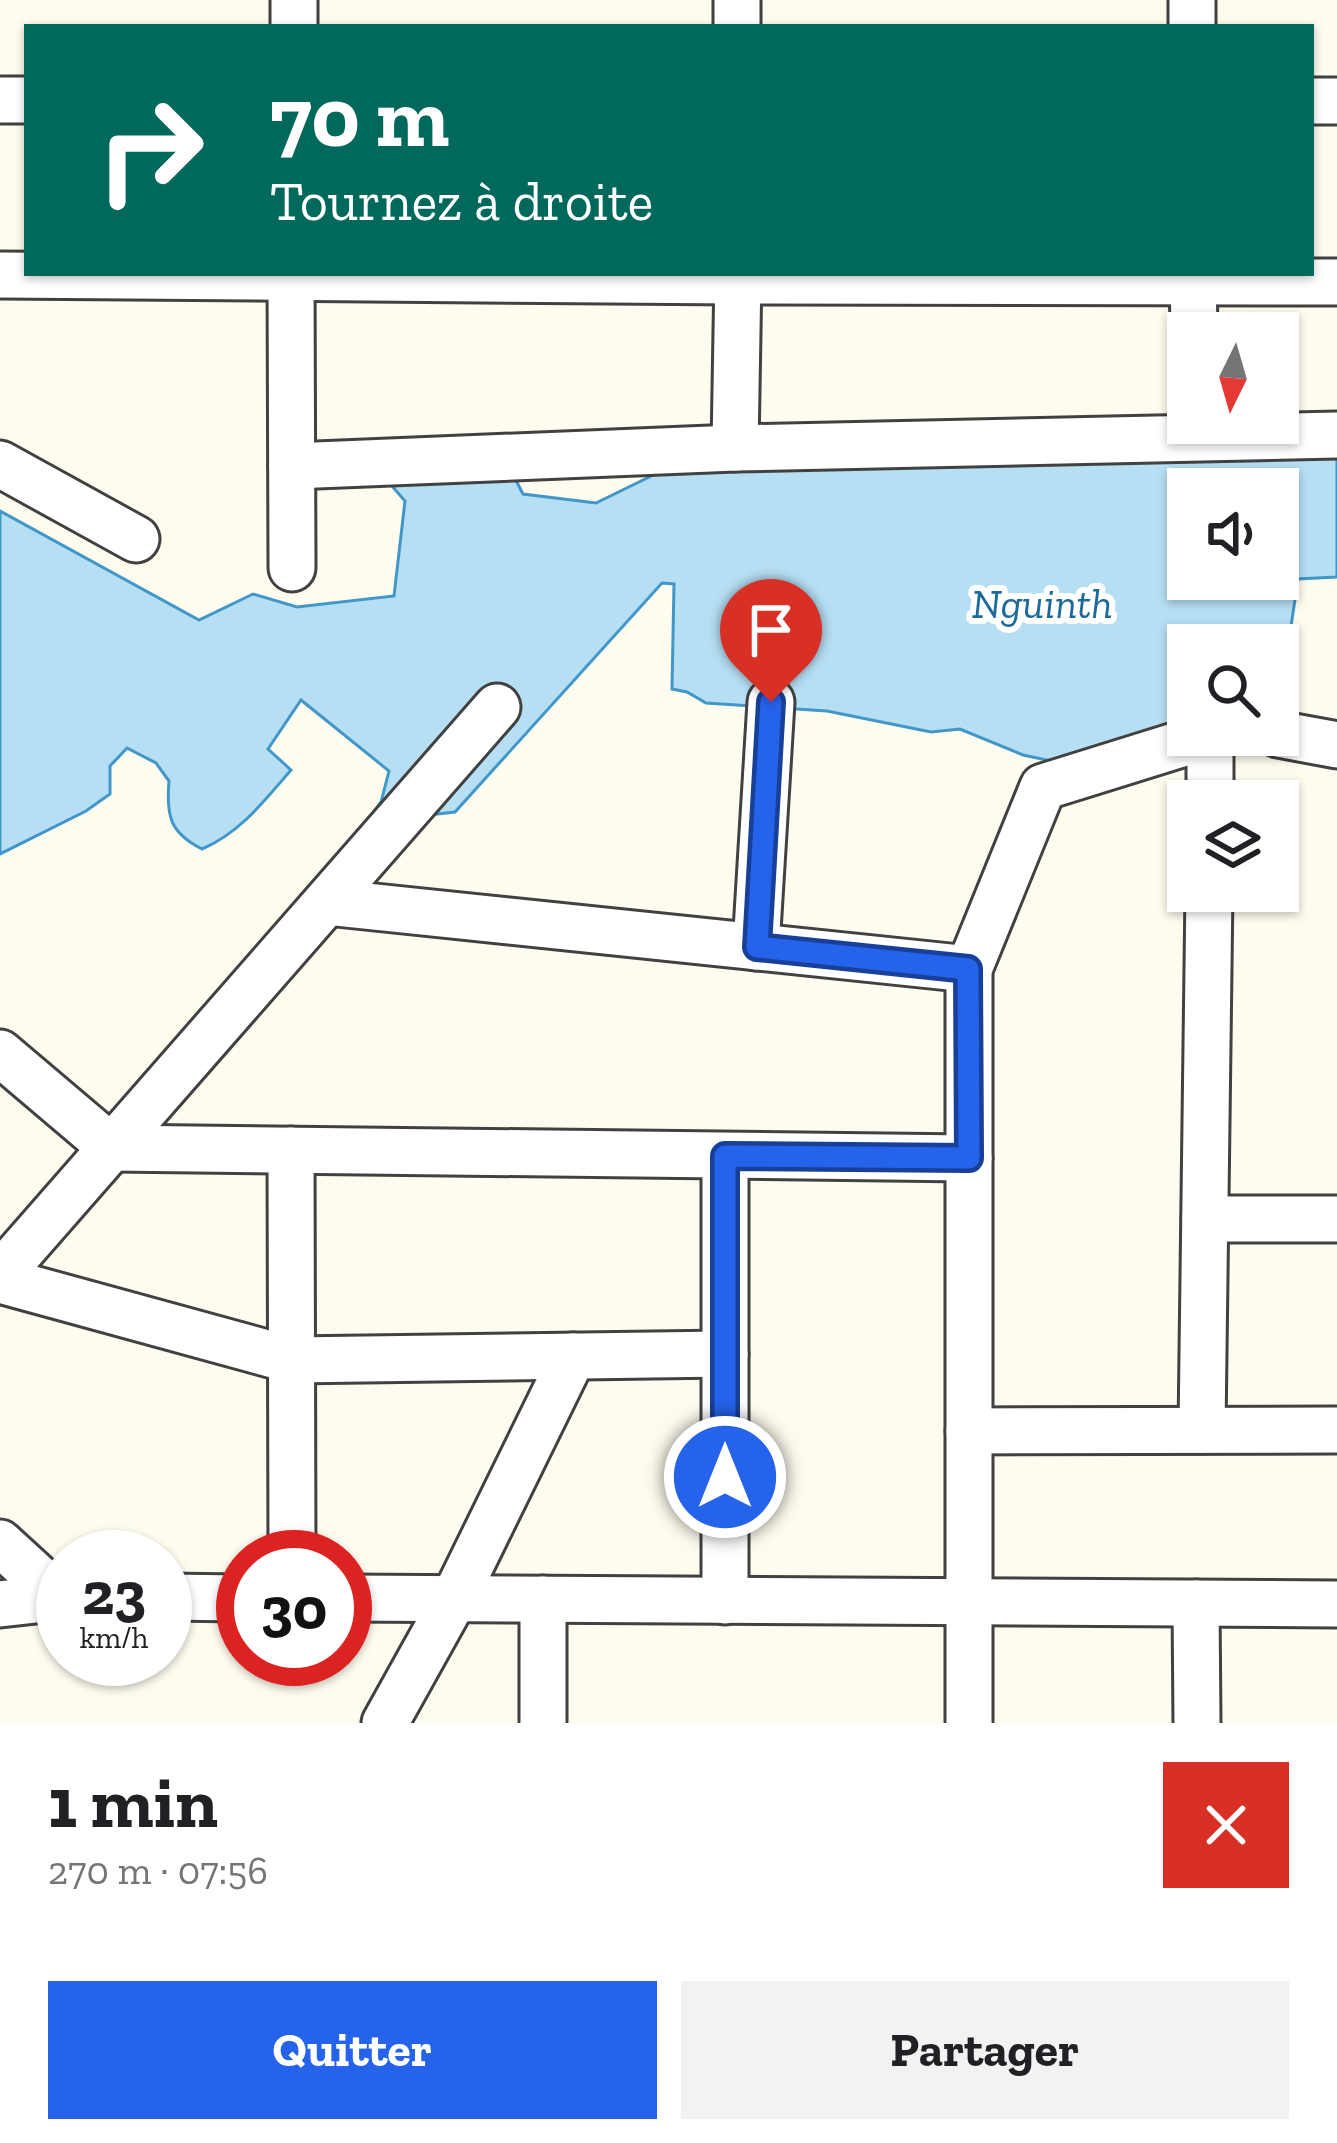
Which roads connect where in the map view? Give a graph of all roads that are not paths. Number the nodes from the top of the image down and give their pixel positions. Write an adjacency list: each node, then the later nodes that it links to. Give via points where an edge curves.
1 (291, 276): 12 (street)
2 (514, 276): 3 (street)
3 (738, 277): 4 (street); 10 (street)
4 (1194, 278): 5 (street); 6 (street)
5 (1337, 282)
6 (1194, 312)
7 (1167, 432): 10 (street)
8 (1299, 434): 9 (street)
9 (1337, 435)
10 (735, 448): 12 (street)
11 (0, 464): 13 (street)
12 (292, 466): 14 (street)
13 (136, 538)
14 (292, 568)
15 (771, 702): 22 (street)
16 (496, 707): 20 (street)
17 (1299, 738): 18 (street)
18 (1337, 745)
19 (1167, 748): 23 (street, via 1043,787)
20 (327, 902): 22 (street); 25 (street)
21 (1208, 912): 30 (street)
22 (757, 947): 23 (street)
23 (968, 969): 28 (street)
24 (0, 1053): 25 (street)
25 (112, 1148): 26 (street); 31 (street)
26 (291, 1150): 27 (street); 34 (street)
27 (725, 1156): 28 (street); 32 (street)
28 (969, 1158): 37 (street)
29 (1337, 1219): 30 (street)
30 (1205, 1220): 35 (street)
31 (0, 1277): 34 (street)
32 (725, 1354): 33 (street); 45 (street)
33 (574, 1356): 34 (street); 42 (street)
34 (292, 1360): 38 (street)
35 (1202, 1430): 36 (street); 37 (street)
36 (1337, 1430)
37 (969, 1431): 46 (street)
38 (292, 1530)
39 (0, 1544): 40 (street)
40 (36, 1575)
41 (372, 1598): 42 (street)
42 (454, 1599): 43 (street); 50 (street)
43 (543, 1599): 45 (street); 51 (street)
44 (36, 1600): 48 (street)
45 (725, 1600): 46 (street)
46 (968, 1602): 47 (street); 52 (street)
47 (1196, 1603): 49 (street); 53 (street)
48 (0, 1604)
49 (1337, 1604)
50 (385, 1723)
51 (543, 1723)
52 (969, 1723)
53 (1197, 1723)

